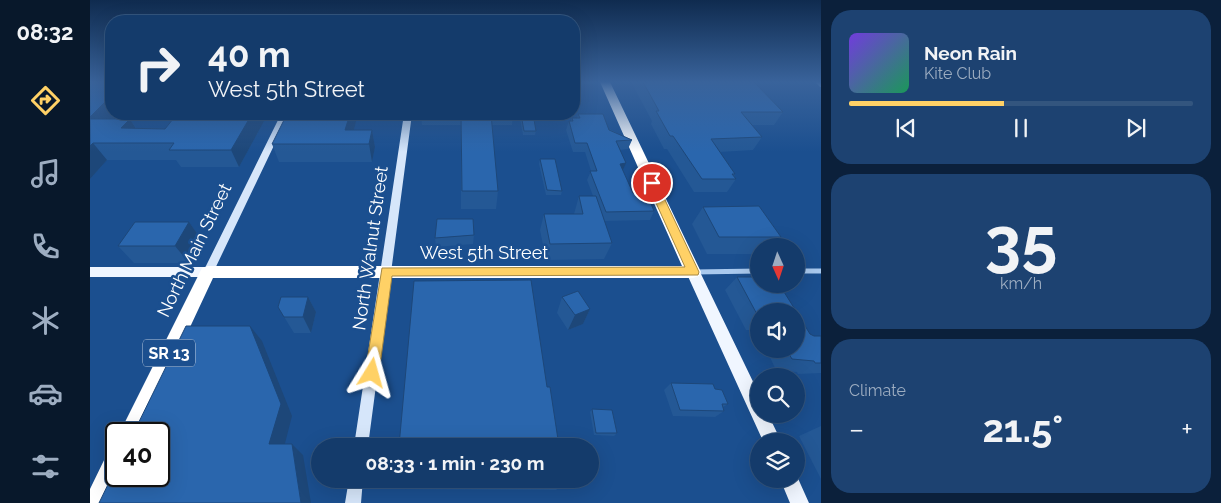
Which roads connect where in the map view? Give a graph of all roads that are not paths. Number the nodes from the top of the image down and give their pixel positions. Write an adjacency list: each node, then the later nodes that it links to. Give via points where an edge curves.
1 (616, 105): 10 (highway)
2 (283, 120): 8 (street, North Main Street)
3 (407, 120): 9 (street, North Walnut Street)
4 (750, 271): 10 (street, West 5th Street)
5 (805, 271): 6 (street)
6 (821, 271)
7 (90, 272): 8 (main road)
8 (208, 272): 9 (highway, West 5th Street); 12 (highway, North Main Street / SR 13)
9 (386, 272): 10 (highway, West 5th Street); 13 (street, North Walnut Street)
10 (693, 272): 11 (main road)
11 (750, 394)
12 (135, 422)
13 (362, 438)
14 (105, 483): 17 (highway)
15 (355, 488): 18 (street)
16 (793, 488): 19 (main road)
17 (95, 503)
18 (353, 503)
19 (800, 503)

